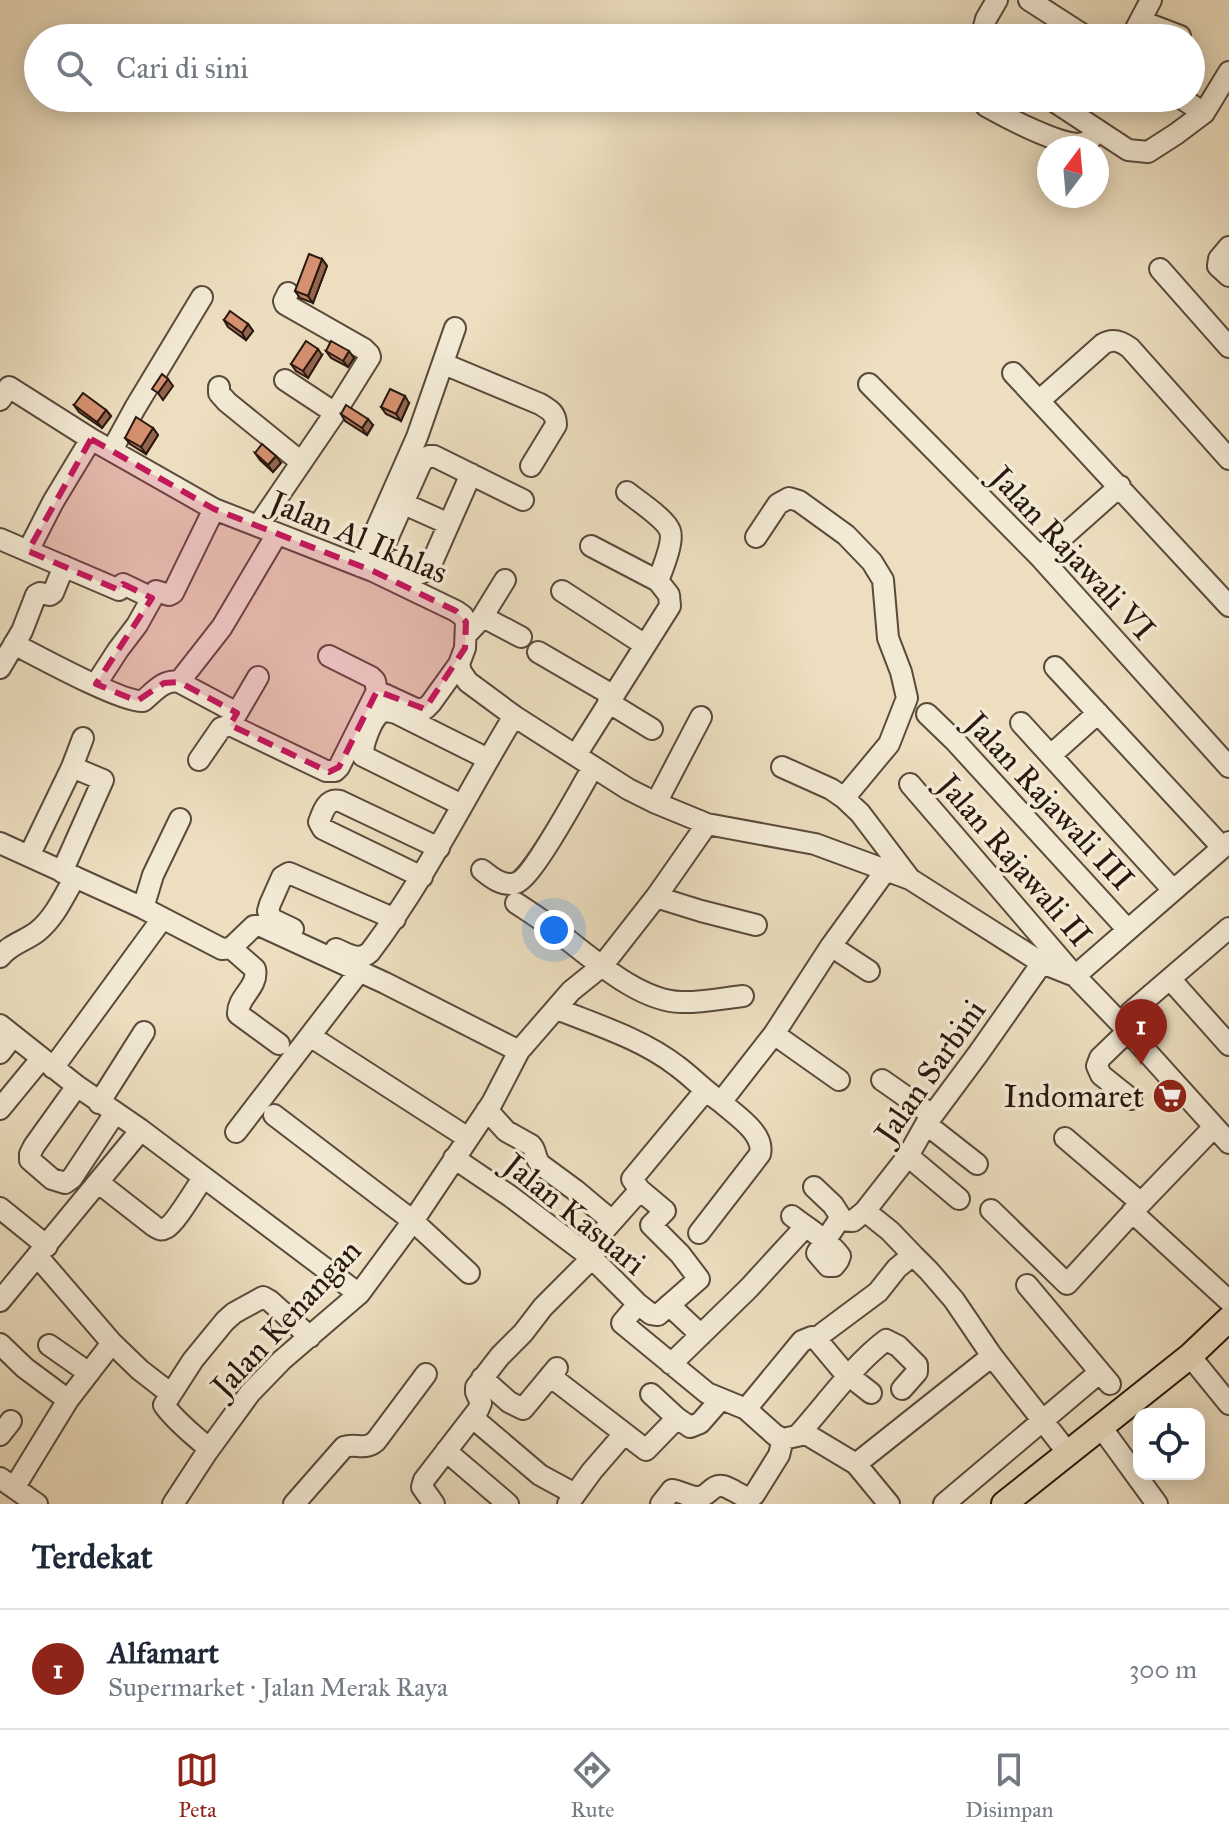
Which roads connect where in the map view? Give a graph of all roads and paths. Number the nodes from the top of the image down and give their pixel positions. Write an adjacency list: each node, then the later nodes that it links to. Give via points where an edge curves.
1 (997, 0): 4 (street)
2 (1029, 0): 5 (street)
3 (1151, 0): 6 (street)
4 (985, 24)
5 (1066, 24)
6 (1139, 24)
7 (1229, 72): 8 (street)
8 (1205, 111)
9 (996, 112): 12 (street, via 1064,142 1084,143)
10 (1070, 112): 12 (street)
11 (1204, 113): 12 (street, via 1148,152 1128,150)
12 (1097, 130)
13 (1229, 247): 15 (street, via 1218,266)
14 (1160, 269): 19 (street)
15 (1228, 275)
16 (288, 293): 27 (street, via 285,304 369,354)
17 (202, 297): 29 (street)
18 (455, 328): 20 (street)
19 (1229, 347)
20 (444, 364): 32 (street, via 553,412 556,425); 47 (street)
21 (1013, 373): 25 (street)
22 (285, 380): 27 (street)
23 (869, 384): 46 (street, Jalan Rajawali VI)
24 (219, 387): 31 (street, via 227,402)
25 (1040, 400): 30 (street, via 1103,344 1120,342); 34 (street)
26 (0, 401): 28 (street, Jalan Al Ikhlas, via 9,387)
27 (335, 413): 31 (street)
28 (91, 439): 29 (street, Jalan Al Ikhlas); 45 (street)
29 (112, 450): 38 (street, Jalan Al Ikhlas)
30 (1229, 459)
31 (301, 462): 40 (street)
32 (531, 466)
33 (471, 474): 36 (street); 37 (street, via 429,456); 39 (street)
34 (1120, 486): 46 (street); 53 (street)
35 (627, 492): 50 (street, via 670,531)
36 (523, 500)
37 (402, 503): 39 (street); 47 (street)
38 (214, 509): 40 (street, Jalan Al Ikhlas); 52 (street, via 173,593 158,591)
39 (449, 524): 47 (street, via 425,572)
40 (258, 526): 41 (street, Jalan Al Ikhlas)
41 (277, 534): 47 (street, Jalan Al Ikhlas); 65 (street, via 222,627)
42 (756, 537): 86 (street, via 778,504 789,498 799,501 846,535 883,580 888,638 907,698 889,744)
43 (0, 539): 45 (street)
44 (591, 546): 50 (street)
45 (28, 551): 48 (street)
46 (1040, 557): 84 (street, Jalan Rajawali VI)
47 (371, 564): 55 (street, Jalan Al Ikhlas, via 463,616)
48 (64, 566): 52 (street); 57 (street, via 53,593 36,595)
49 (505, 580): 54 (street)
50 (658, 581): 58 (street, via 670,606)
51 (562, 591): 58 (street)
52 (152, 598): 66 (street)
53 (1229, 606)
54 (483, 617): 55 (street); 56 (street)
55 (466, 635): 61 (street)
56 (521, 637)
57 (14, 644): 62 (street); 66 (street)
58 (645, 645): 68 (street)
59 (538, 652): 68 (street)
60 (329, 656): 67 (street, via 371,677)
61 (459, 664): 67 (street, via 425,709); 71 (street, via 468,682)
62 (1, 665)
63 (1055, 667): 69 (street)
64 (258, 677): 73 (street)
65 (179, 682): 66 (street, via 165,683 143,701); 73 (street)
66 (96, 684)
67 (377, 691): 73 (street, via 332,772)
68 (610, 698): 75 (street); 77 (street)
69 (1098, 713): 78 (street); 92 (street)
70 (927, 714): 107 (street, Jalan Rajawali III)
71 (514, 716): 77 (street); 79 (street)
72 (701, 717): 87 (street)
73 (233, 719): 80 (street)
74 (1021, 723): 78 (street)
75 (652, 729)
76 (83, 738): 81 (street)
77 (576, 755): 82 (street)
78 (1051, 755): 100 (street)
79 (488, 759): 88 (street); 88 (street, via 396,713 376,717 363,756)
80 (199, 760)
81 (72, 767): 94 (street); 97 (street, via 103,780)
82 (593, 767): 87 (street); 95 (street, via 521,882 503,883)
83 (782, 767): 86 (street)
84 (1229, 767)
85 (910, 784): 116 (street, Jalan Rajawali II)
86 (844, 798): 99 (street)
87 (656, 803): 90 (street)
88 (462, 805): 93 (street)
89 (180, 819): 103 (street)
90 (707, 824): 96 (street, via 815,844); 101 (street, Jalan Kenangan)
91 (0, 843): 94 (street)
92 (1226, 844): 100 (street)
93 (439, 848): 98 (street); 98 (street, via 340,801 328,804 319,822 323,829)
94 (29, 856): 97 (street)
95 (482, 870)
96 (886, 870): 99 (street); 109 (street)
97 (69, 874): 103 (street); 111 (street, via 52,917)
98 (422, 877): 105 (street)
99 (910, 879): 112 (street)
100 (1173, 890): 107 (street)
101 (656, 897): 106 (street); 113 (street, Jalan Kenangan)
102 (516, 903): 113 (street)
103 (143, 908): 104 (street)
104 (162, 919): 110 (street, via 217,947); 129 (street)
105 (395, 919): 105 (street, via 360,958 272,919 268,911 282,877 289,873)
106 (756, 925)
107 (1128, 930): 116 (street)
108 (1225, 938): 117 (street)
109 (831, 946): 114 (street); 123 (street)
110 (231, 948): 115 (street, via 257,925); 125 (street, via 257,973 238,1014)
111 (2, 952)
112 (1042, 963): 116 (street); 139 (street, Jalan Sarbini)
113 (602, 966): 118 (street, via 654,996 680,1002); 119 (street, Jalan Kenangan)
114 (869, 971)
115 (359, 972): 124 (street); 127 (street)
116 (1075, 976): 120 (street, Jalan Rajawali II)
117 (1170, 979): 120 (street, via 1131,1012); 126 (street)
118 (743, 996)
119 (557, 1009): 127 (street, Jalan Kenangan); 133 (street, via 664,1057)
120 (1124, 1028): 134 (street, via 1097,1066); 140 (street, Jalan Rajawali II)
121 (7, 1030): 128 (street); 129 (street)
122 (144, 1032): 135 (street)
123 (774, 1034): 130 (street); 133 (street)
124 (310, 1036): 142 (street); 143 (street)
125 (279, 1044)
126 (1229, 1045)
127 (519, 1051): 137 (street, Jalan Kenangan)
128 (0, 1053)
129 (47, 1063): 132 (street); 136 (street)
130 (839, 1080)
131 (882, 1080): 139 (street)
132 (77, 1086): 135 (street); 135 (street, via 30,1154 52,1179 65,1183 72,1178)
133 (713, 1097): 152 (street, via 633,1177); 161 (street, via 747,1126 761,1148)
134 (1131, 1099)
135 (107, 1108): 141 (street)
136 (0, 1109)
137 (487, 1110): 143 (street, Jalan Kenangan); 160 (street, via 506,1131 534,1149 541,1165)
138 (274, 1115): 159 (street)
139 (929, 1119): 146 (street, Jalan Sarbini); 148 (street)
140 (1214, 1127): 145 (street, Jalan Rajawali II); 155 (street)
141 (141, 1130): 149 (street); 150 (street)
142 (236, 1132)
143 (468, 1138): 147 (street, Jalan Kenangan)
144 (1065, 1138): 155 (street)
145 (1229, 1143)
146 (908, 1156): 153 (street); 157 (street, Jalan Sarbini)
147 (454, 1158): 159 (street, Jalan Kenangan); 164 (street, Jalan Kasuari)
148 (977, 1164)
149 (203, 1178): 150 (street, via 165,1230); 167 (street)
150 (99, 1183): 162 (street)
151 (814, 1187): 158 (street)
152 (640, 1190): 160 (street); 171 (street, via 665,1211 651,1225 699,1279)
153 (959, 1199)
154 (0, 1208): 162 (street)
155 (1137, 1208): 156 (street, via 1067,1284); 169 (street)
156 (991, 1210)
157 (865, 1211): 158 (street, via 853,1221); 163 (street)
158 (842, 1219): 173 (street, via 823,1241 799,1221 774,1264)
159 (413, 1221): 165 (street); 167 (street, Jalan Kenangan)
160 (612, 1221): 164 (street)
161 (699, 1233)
162 (42, 1251): 168 (street); 176 (street)
163 (913, 1255): 175 (street, via 878,1292); 179 (street, via 954,1300)
164 (588, 1256): 170 (street, Jalan Kasuari); 185 (street)
165 (469, 1273)
166 (1027, 1285): 196 (street, via 1105,1378)
167 (359, 1294): 174 (street, Jalan Kenangan)
168 (0, 1301)
169 (1229, 1301)
170 (638, 1304): 171 (street, via 655,1315); 181 (street, Jalan Kasuari, via 622,1323)
171 (669, 1305): 173 (street)
172 (1229, 1319): 180 (main road)
173 (701, 1335): 181 (street)
174 (310, 1337): 188 (street, via 263,1297 225,1321); 200 (street, Jalan Kenangan, via 250,1393)
175 (817, 1340): 184 (street); 193 (street, via 802,1341)
176 (112, 1343): 182 (street); 188 (street)
177 (0, 1344): 191 (street)
178 (49, 1345): 182 (street)
179 (992, 1356): 196 (street); 203 (street)
180 (1190, 1356): 192 (street); 197 (main road)
181 (671, 1364): 190 (street, Jalan Kasuari)
182 (89, 1373): 191 (street)
183 (426, 1374): 208 (street, via 376,1441 366,1447 344,1447)
184 (849, 1376): 186 (street, via 881,1344 892,1341 917,1365); 187 (street); 199 (street)
185 (482, 1378): 194 (street, via 476,1387 481,1403); 198 (street, via 523,1409 554,1372)
186 (902, 1389)
187 (871, 1393)
188 (171, 1394): 200 (street, via 164,1405)
189 (651, 1394): 195 (street)
190 (721, 1399): 193 (street, Jalan Kasuari); 195 (street, via 696,1426)
191 (68, 1400): 204 (street)
192 (1229, 1404)
193 (746, 1409): 199 (street, Jalan Kasuari, via 775,1435)
194 (473, 1418): 201 (street); 205 (street)
195 (677, 1418): 198 (street, via 646,1450)
196 (1042, 1420): 202 (street); 213 (street)
197 (1101, 1427): 202 (main road); 215 (street)
198 (624, 1434): 205 (street)
199 (791, 1437): 203 (street, Jalan Kasuari, via 806,1434); 211 (street, via 754,1495 748,1498 720,1485 699,1497 672,1490)
200 (209, 1449): 207 (street, Jalan Kenangan)
201 (446, 1451): 209 (street, via 422,1487); 210 (street)
202 (1068, 1453): 214 (main road)
203 (856, 1464): 212 (street, Jalan Kasuari)
204 (5, 1486): 206 (street)
205 (571, 1499)
206 (37, 1504)
207 (173, 1504)
208 (294, 1504)
209 (434, 1504)
210 (508, 1504)
211 (661, 1504)
212 (889, 1504)
213 (944, 1504)
214 (1004, 1504)
215 (1157, 1504)

